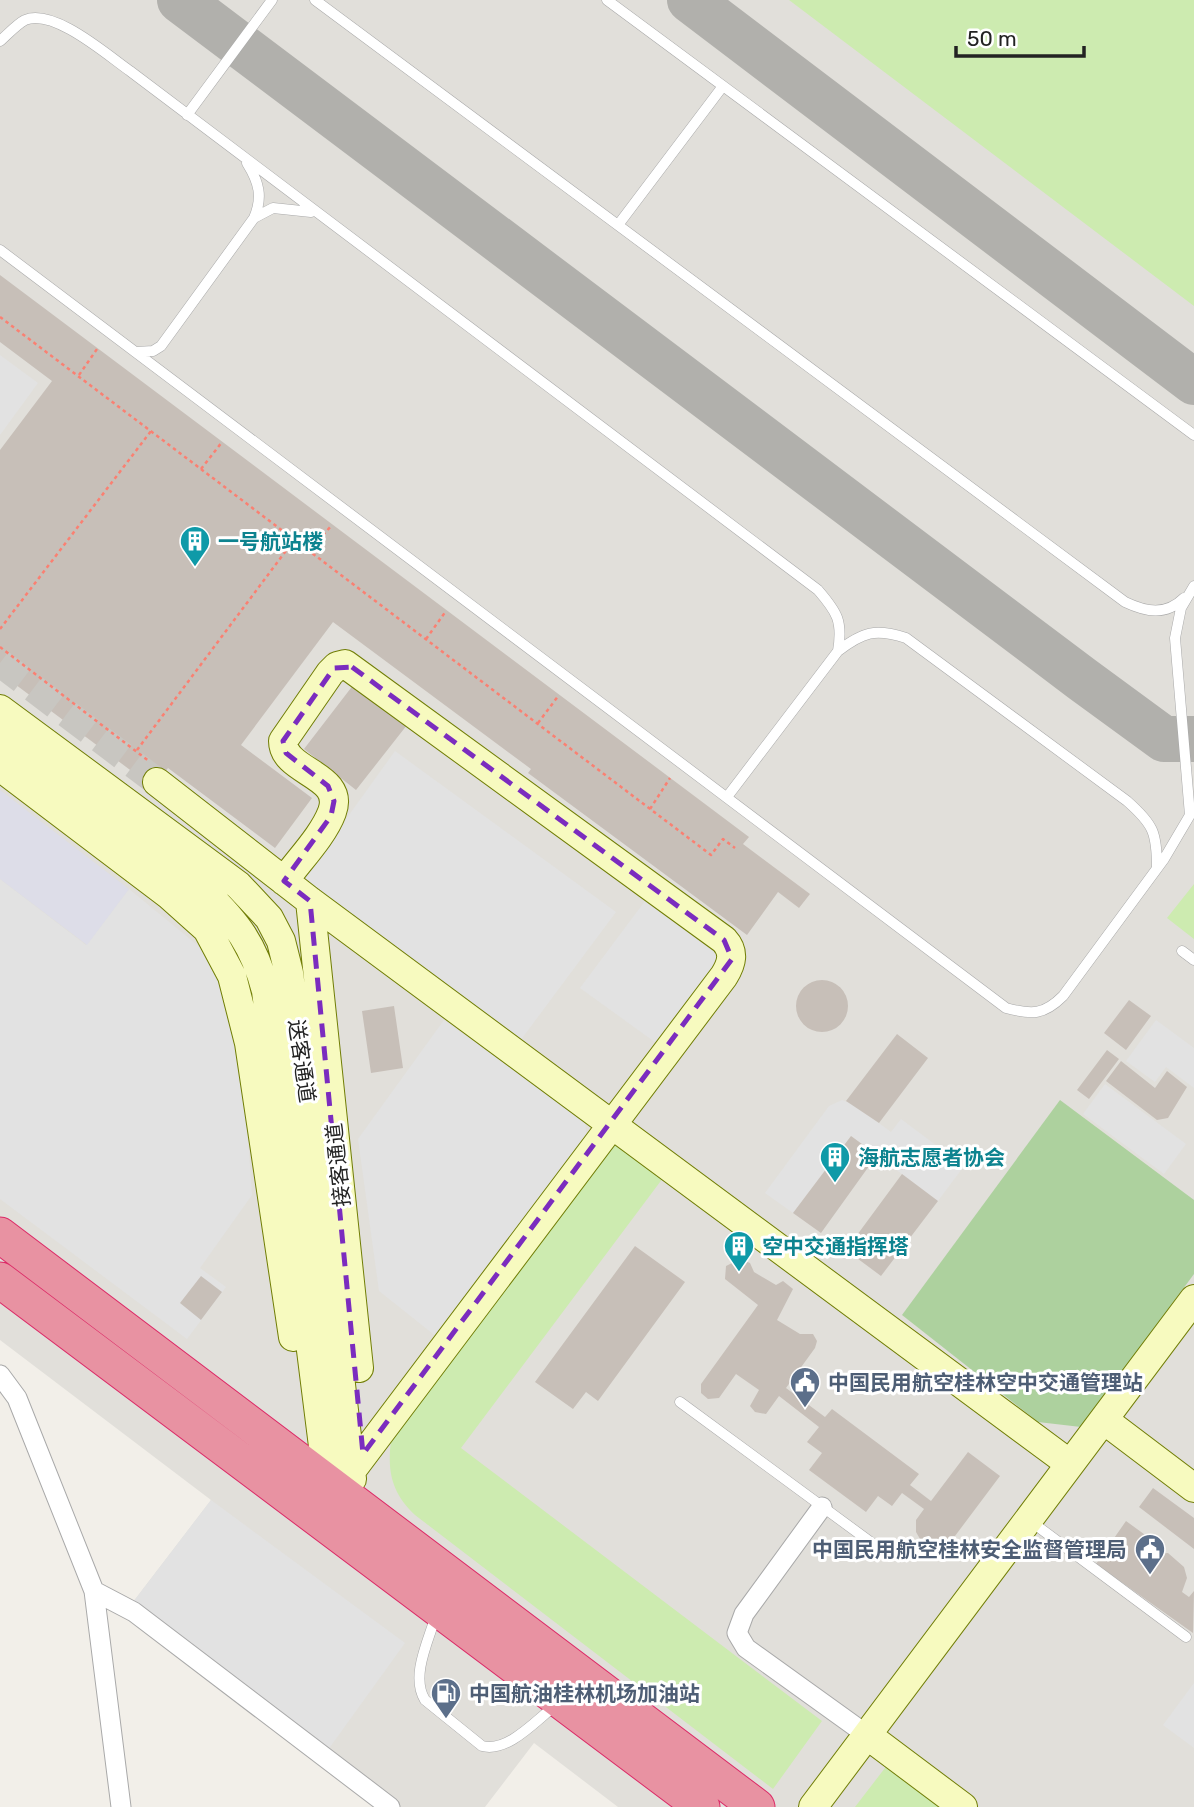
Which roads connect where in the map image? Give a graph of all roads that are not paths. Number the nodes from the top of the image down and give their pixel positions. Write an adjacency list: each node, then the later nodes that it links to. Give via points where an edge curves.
1 (272, 0): 6 (lane)
2 (315, 0): 10 (lane)
3 (607, 0): 5 (lane)
4 (0, 41): 6 (lane, via 26,20 45,18 64,26)
5 (723, 86): 10 (lane); 15 (lane)
6 (187, 115): 7 (lane)
7 (245, 159): 8 (lane); 9 (lane, via 260,190)
8 (318, 214): 9 (lane, via 285,207); 17 (lane, via 818,590 837,612)
9 (254, 218): 12 (lane)
10 (618, 225): 16 (lane, via 1125,602 1162,611 1176,606)
11 (0, 250): 13 (lane)
12 (161, 346): 13 (lane); 14 (lane)
13 (137, 352): 14 (lane)
14 (165, 373): 22 (lane)
15 (1194, 435)
16 (1193, 588): 23 (lane, via 1181,608 1175,638 1190,815)
17 (838, 651): 22 (lane); 23 (lane, via 857,637 883,631 906,638 1142,814 1157,841)
18 (0, 709): 29 (main road, 送客通道, via 238,886 269,918 289,973)
19 (0, 737): 29 (main road, 送客通道, via 204,891 231,917 252,947 265,991)
20 (0, 767): 34 (main road, via 169,895 207,929 223,956 248,1043 290,1325)
21 (156, 774): 24 (main road)
22 (727, 797): 23 (lane, via 1006,1008 1032,1015 1049,1010 1063,996)
23 (1157, 868)
24 (284, 881): 25 (main road); 28 (main road, via 331,816 334,801 330,788 286,753 283,741 330,673 347,665 728,945 729,967)
25 (310, 901): 28 (main road); 38 (main road, 接客通道, via 363,1407)
26 (1182, 951): 27 (lane)
27 (1194, 960)
28 (611, 1124): 37 (main road); 38 (main road)
29 (301, 1155): 34 (main road, 送客通道); 38 (main road, 送客通道)
30 (0, 1235): 38 (highway)
31 (0, 1280): 42 (highway)
32 (1194, 1299): 36 (main road)
33 (0, 1375): 44 (street, via 17,1398)
34 (316, 1387): 38 (main road, 送客通道)
35 (680, 1402): 40 (lane)
36 (1104, 1420): 37 (main road); 39 (main road)
37 (1070, 1464): 41 (main road)
38 (349, 1478): 42 (main road, 送客通道); 52 (highway)
39 (1194, 1488)
40 (822, 1507): 43 (lane); 48 (street, via 744,1614 737,1633 746,1648)
41 (1028, 1520): 46 (lane); 48 (main road)
42 (346, 1541): 45 (highway)
43 (880, 1549)
44 (94, 1591): 49 (street); 50 (street, via 134,1612)
45 (438, 1611): 47 (highway); 47 (lane, via 419,1674 420,1690 425,1700 482,1746 504,1745)
46 (1186, 1637)
47 (561, 1701): 51 (highway)
48 (867, 1735): 53 (main road); 54 (main road)
49 (121, 1807)
50 (390, 1807)
51 (702, 1807)
52 (757, 1807)
53 (813, 1807)
54 (963, 1807)

